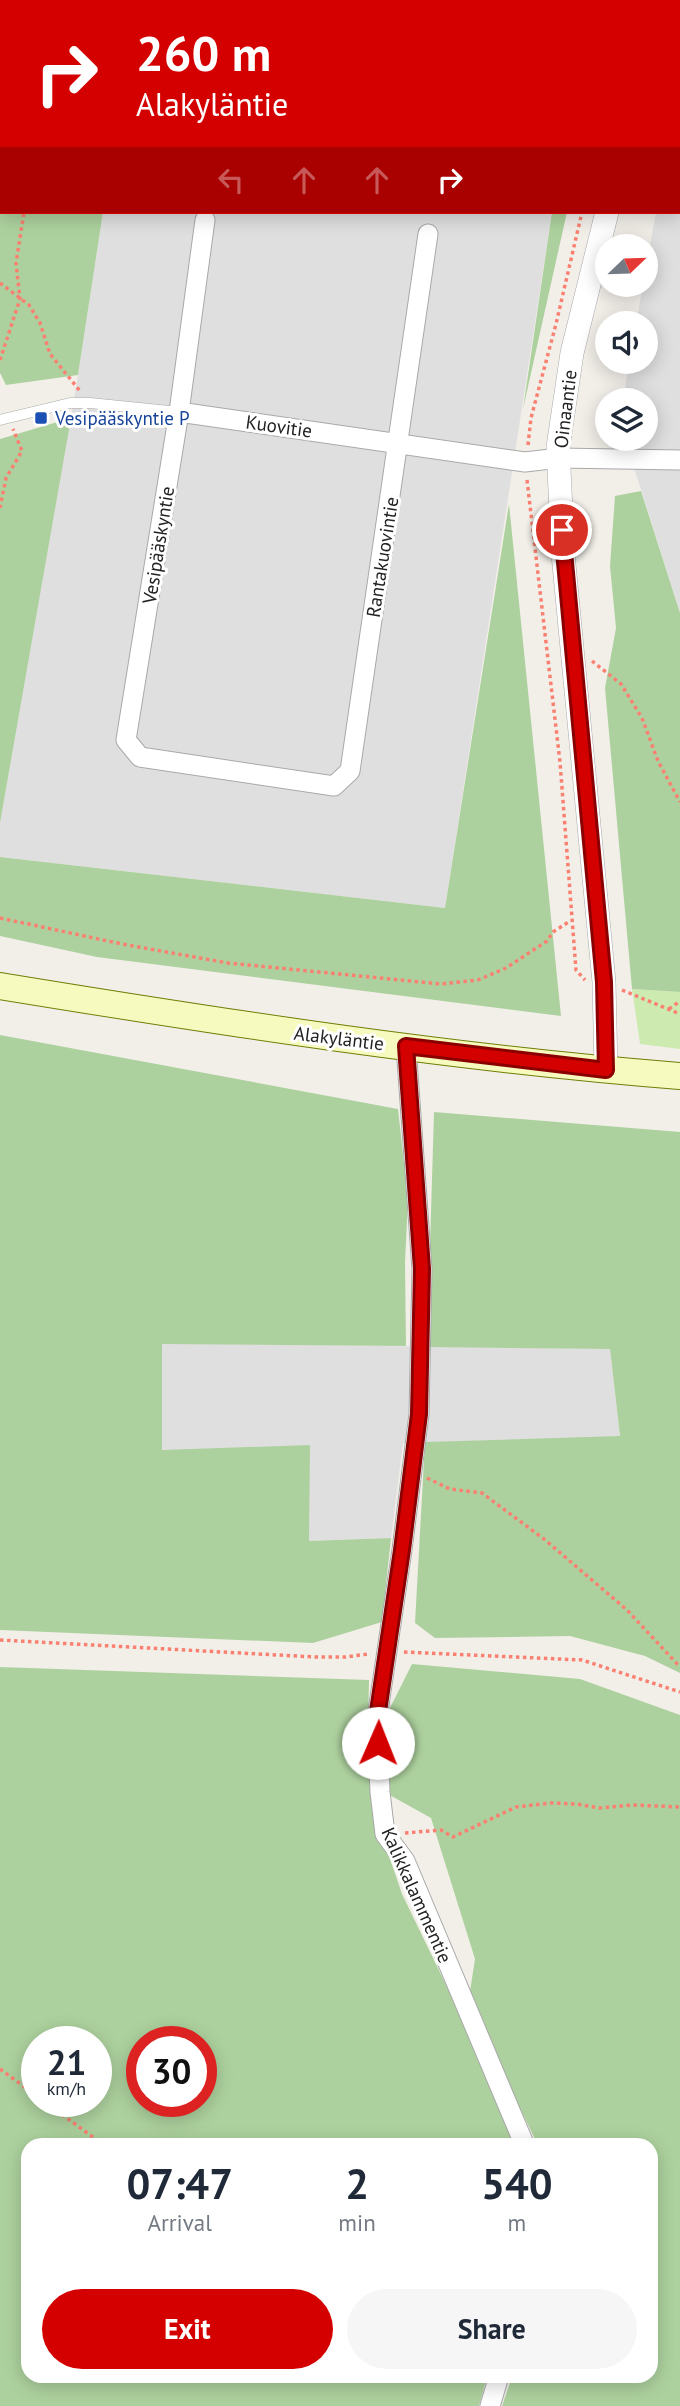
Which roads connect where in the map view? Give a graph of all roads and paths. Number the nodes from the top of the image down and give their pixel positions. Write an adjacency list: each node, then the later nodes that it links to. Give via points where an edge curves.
1 (24, 214): 6 (path, via 16,263)
2 (607, 214): 12 (street, Oinaantie, via 572,353)
3 (205, 220): 9 (street, Vesipääskyntie)
4 (428, 234): 11 (street, Rantakuovintie)
5 (0, 283): 6 (path)
6 (20, 299): 7 (path); 8 (path, via 40,323 50,354)
7 (0, 360)
8 (90, 403): 9 (lane, Kuovitie); 10 (lane, Kuovitie, via 70,403)
9 (179, 412): 11 (street, Kuovitie); 16 (street, Vesipääskyntie, via 126,740 140,757)
10 (4, 419): 14 (path, via 22,451 6,478)
11 (399, 443): 12 (street, Kuovitie, via 525,462); 16 (street, Rantakuovintie, via 350,771 334,786)
12 (559, 458): 13 (street, Kuovitie); 15 (street, Oinaantie)
13 (680, 460)
14 (0, 508)
15 (572, 648): 17 (path, via 621,684 642,718 657,761); 19 (street, Oinaantie)
16 (247, 774)
17 (680, 802)
18 (0, 918): 19 (path, via 228,964 441,984 478,980 506,968 570,920 576,970 583,980)
19 (604, 982): 22 (path); 25 (street, Oinaantie)
20 (0, 986): 24 (main road, Alakyläntie)
21 (680, 1001): 22 (path)
22 (669, 1009): 23 (path)
23 (680, 1014)
24 (406, 1046): 25 (main road, Alakyläntie); 27 (street, Kalikkalammentie, via 422,1269 419,1414)
25 (606, 1070): 26 (main road, Alakyläntie)
26 (680, 1076)
27 (412, 1471): 29 (street, Kalikkalammentie); 30 (path, via 450,1489 482,1493 627,1610)
28 (0, 1640): 29 (path, via 314,1657)
29 (387, 1652): 31 (path, via 582,1660); 33 (street, Kalikkalammentie, via 377,1718)
30 (680, 1667)
31 (680, 1692)
32 (680, 1807): 33 (path, via 599,1808 551,1803 516,1807 453,1837 441,1830)
33 (385, 1834): 38 (street, Kalikkalammentie, via 405,1861)
34 (0, 2069): 35 (path)
35 (21, 2084)
36 (65, 2117): 37 (path)
37 (94, 2138)
38 (522, 2138)
39 (497, 2383): 40 (street)
40 (490, 2406)

